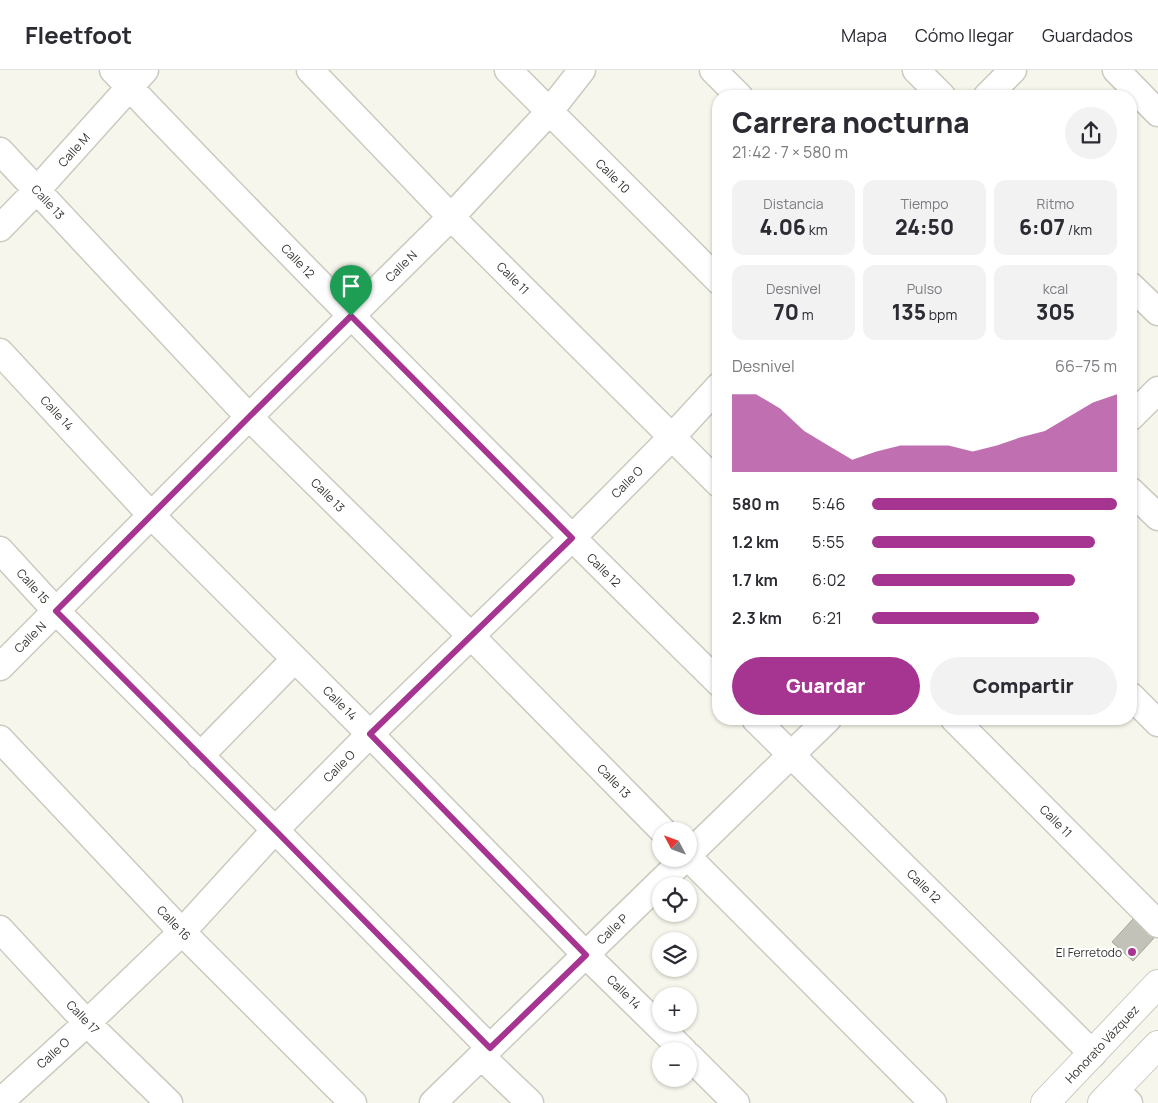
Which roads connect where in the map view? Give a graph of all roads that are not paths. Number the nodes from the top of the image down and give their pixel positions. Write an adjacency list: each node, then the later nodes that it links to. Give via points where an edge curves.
1 (310, 70): 18 (street, Calle 11)
2 (508, 70): 14 (street, Calle 10)
3 (582, 70): 14 (street, Calle N)
4 (713, 70): 9 (street)
5 (916, 70): 10 (street)
6 (1013, 70): 11 (street)
7 (1116, 70): 12 (street)
8 (129, 76): 17 (street, Calle M); 23 (street, Calle 12)
9 (732, 90)
10 (936, 90)
11 (993, 90)
12 (1136, 90)
13 (1137, 92): 15 (street)
14 (549, 112): 18 (street, Calle N); 20 (street, Calle 10)
15 (1158, 113)
16 (0, 151): 17 (street, Calle 13)
17 (37, 190): 19 (street, Calle M); 28 (street, Calle 13)
18 (451, 217): 23 (street, Calle N); 29 (street, Calle 11)
19 (0, 228)
20 (712, 274)
21 (1137, 292): 22 (street)
22 (1158, 312)
23 (351, 316): 28 (street, Calle N); 34 (street, Calle 12)
24 (0, 352): 32 (street, Calle 14)
25 (1158, 390): 27 (street)
26 (712, 394): 29 (street, Calle O)
27 (1137, 411)
28 (249, 417): 32 (street, Calle N); 37 (street, Calle 13)
29 (672, 437): 30 (street, Calle 11); 34 (street, Calle O)
30 (712, 477)
31 (1137, 497): 33 (street)
32 (151, 515): 36 (street, Calle N); 38 (street, Calle 14)
33 (1158, 517)
34 (572, 538): 37 (street, Calle O); 40 (street, Calle 12)
35 (0, 550): 36 (street, Calle 15)
36 (56, 611): 39 (street, Calle N); 49 (street, Calle 15)
37 (471, 636): 46 (street, Calle O); 50 (street, Calle 13)
38 (295, 659): 46 (street, Calle 14); 49 (street)
39 (0, 667)
40 (712, 676)
41 (1137, 702): 42 (street)
42 (1158, 723)
43 (761, 725): 48 (street, Calle 12)
44 (822, 725): 48 (street)
45 (960, 725): 55 (street, Calle 11)
46 (370, 734): 51 (street, Calle O); 58 (street, Calle 14)
47 (0, 739): 57 (street, Calle 16)
48 (791, 755): 52 (street); 64 (street, Calle 12)
49 (200, 756): 51 (street, Calle 15)
50 (654, 822)
51 (275, 830): 57 (street, Calle O); 63 (street, Calle 15)
52 (698, 847)
53 (698, 865): 73 (street)
54 (675, 868): 58 (street, Calle P)
55 (1158, 924)
56 (0, 929): 60 (street, Calle 17)
57 (182, 932): 60 (street, Calle O); 69 (street, Calle 16)
58 (586, 955): 61 (street, Calle 14); 63 (street, Calle P)
59 (1158, 984): 64 (street, Honorato Vázquez)
60 (87, 1022): 67 (street, Calle O); 68 (street, Calle 17)
61 (675, 1042)
62 (1158, 1045): 66 (street)
63 (486, 1052): 70 (street, Calle P); 71 (street, Calle 15)
64 (1093, 1054): 74 (street, Honorato Vázquez)
65 (697, 1064): 72 (street)
66 (1115, 1099)
67 (5, 1101)
68 (169, 1103)
69 (353, 1103)
70 (433, 1103)
71 (530, 1103)
72 (736, 1103)
73 (933, 1103)
74 (1045, 1103)

